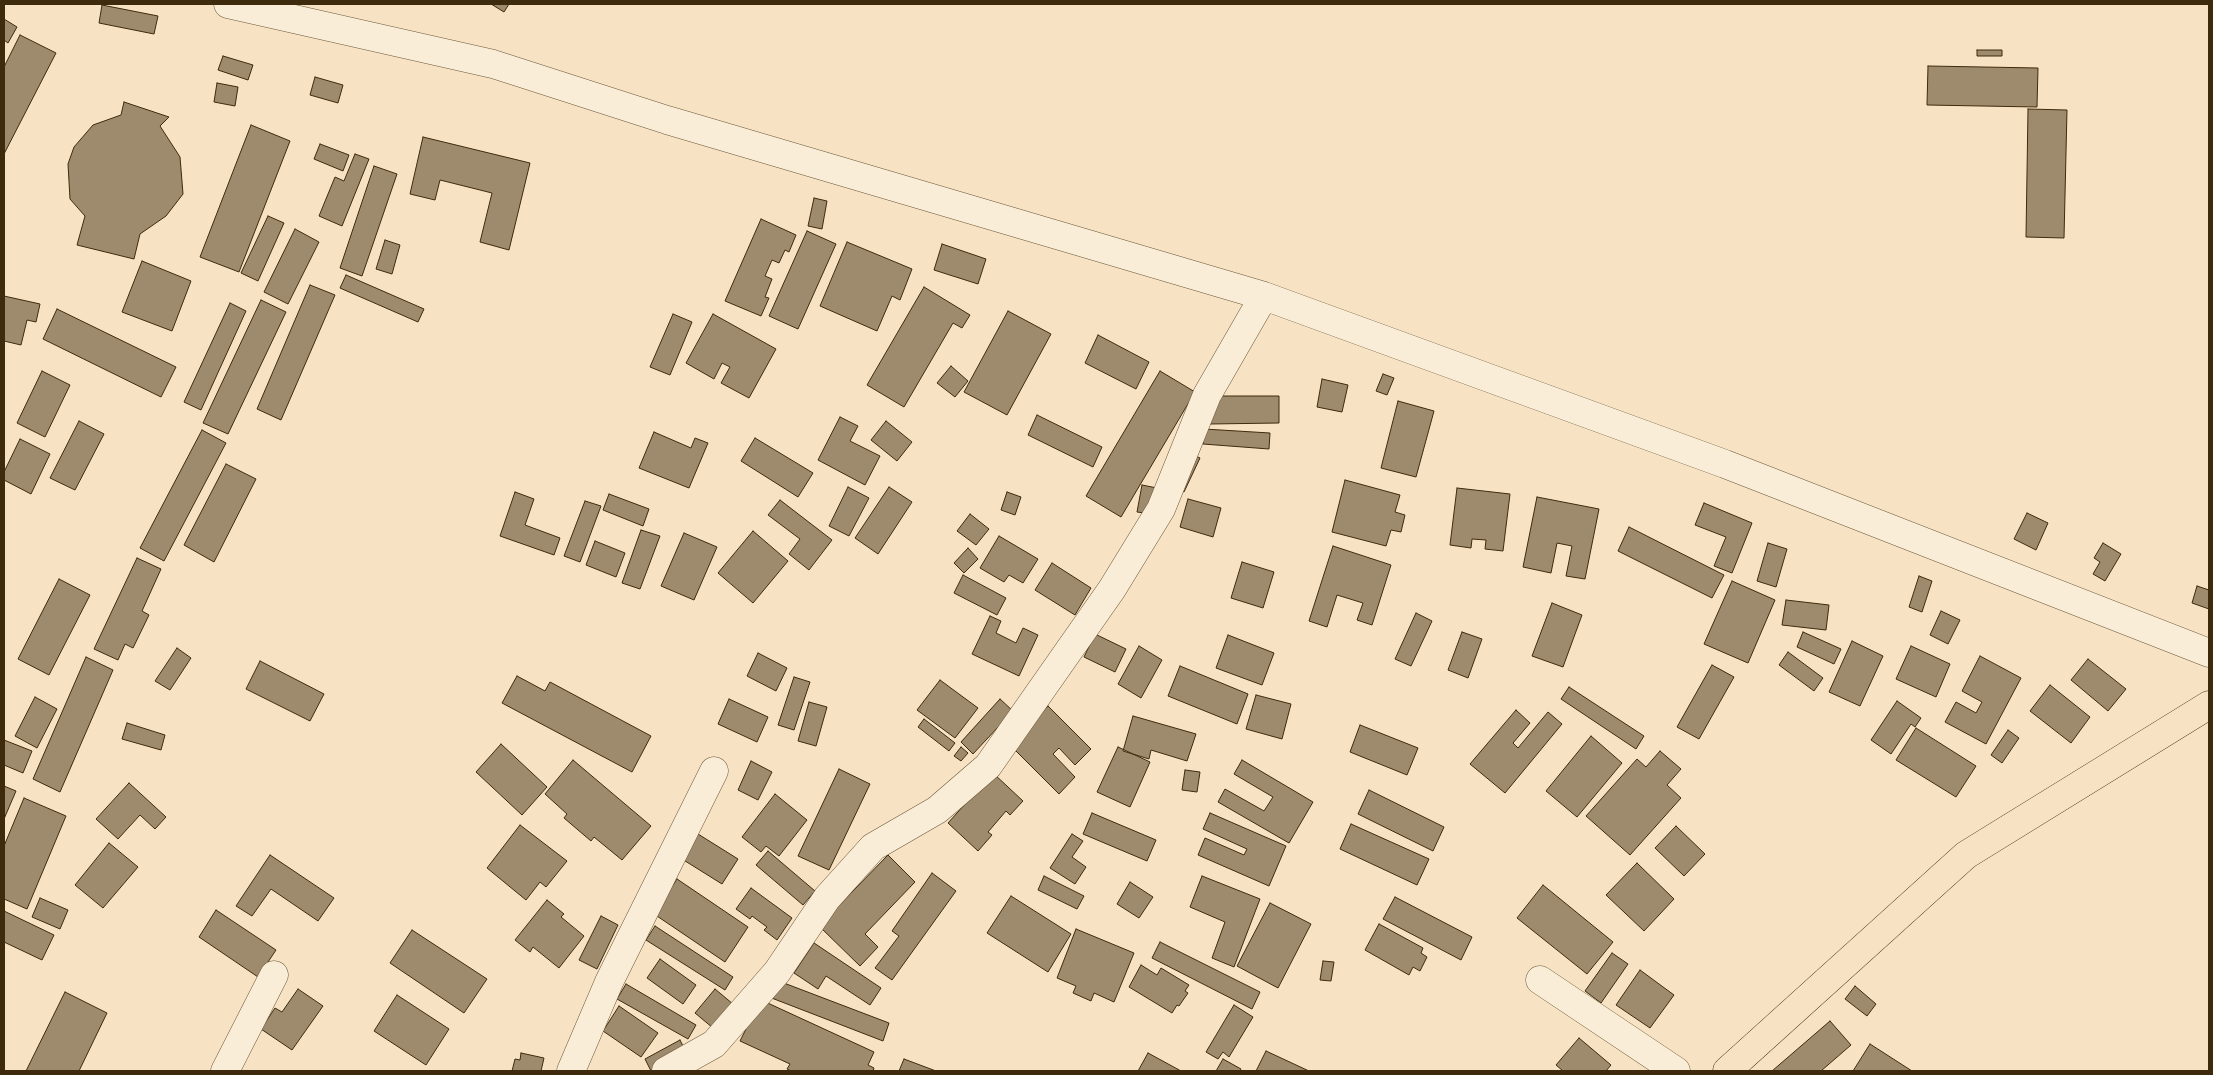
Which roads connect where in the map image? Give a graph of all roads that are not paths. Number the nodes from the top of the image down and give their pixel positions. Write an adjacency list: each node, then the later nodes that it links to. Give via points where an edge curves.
1 (228, 4): 2 (street, via 493,64 667,120)
2 (1264, 296): 3 (street, via 1725,464); 10 (street, via 1207,395 1161,508 1112,589 988,766 937,810 873,847 828,898 777,972 714,1044)
3 (2209, 653)
4 (2209, 704): 12 (main road, via 1966,855)
5 (714, 772): 9 (street, via 610,982)
6 (274, 975): 8 (street)
7 (1540, 980): 11 (street)
8 (225, 1071)
9 (571, 1071)
10 (666, 1071)
11 (1676, 1071)
12 (1727, 1071)

